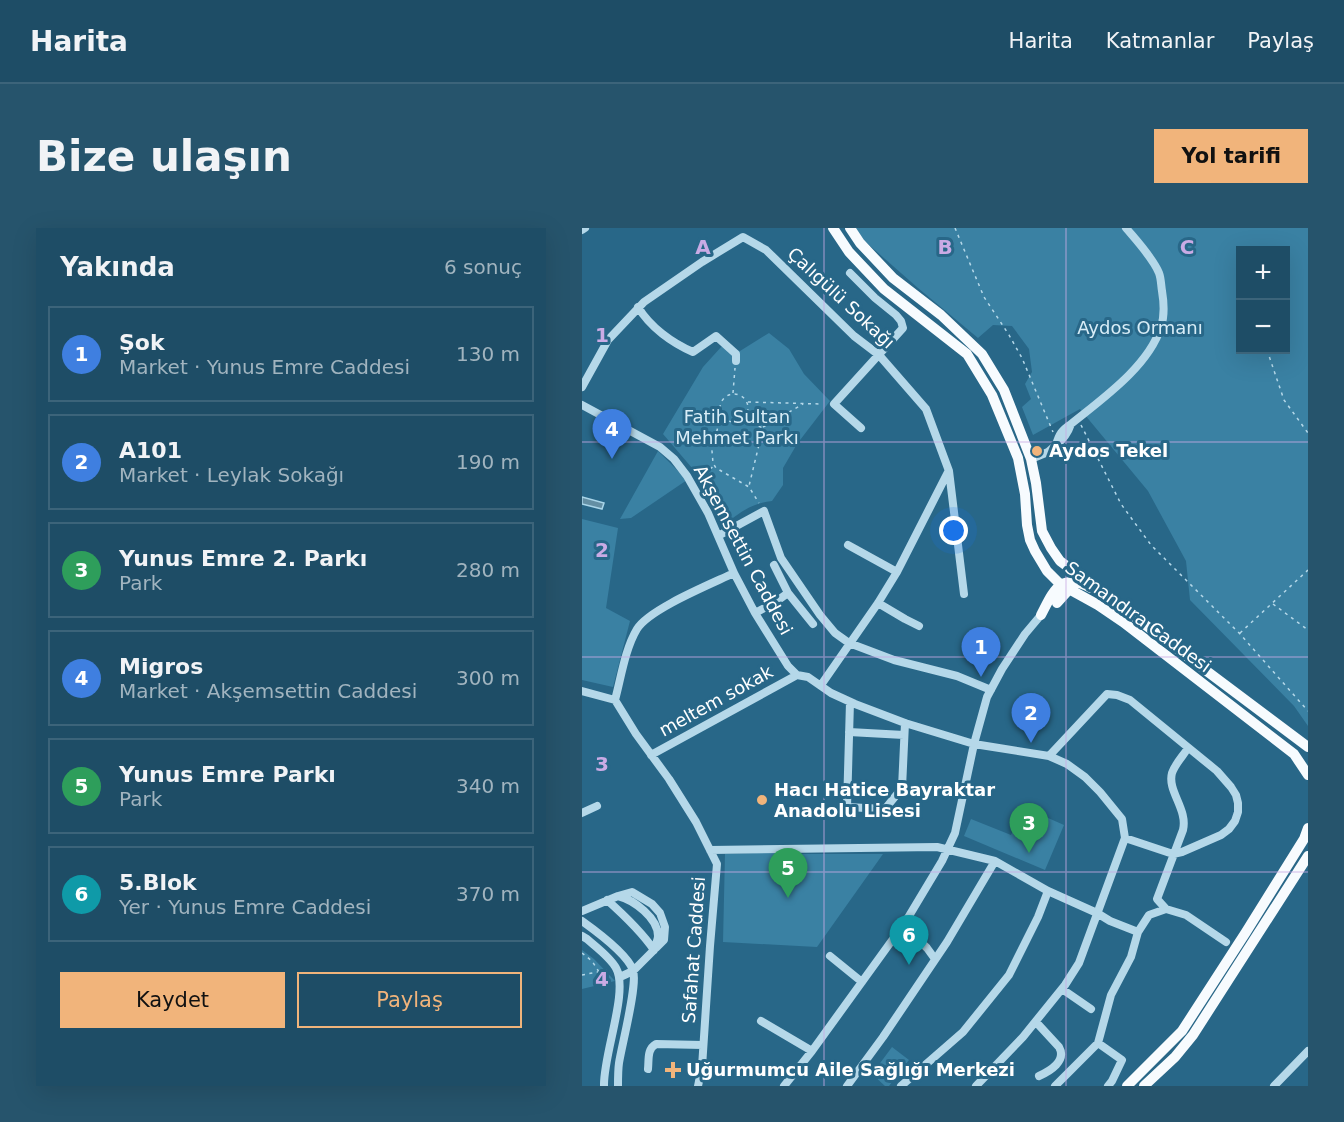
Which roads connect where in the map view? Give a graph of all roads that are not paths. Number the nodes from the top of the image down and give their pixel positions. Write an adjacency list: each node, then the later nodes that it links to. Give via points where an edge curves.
1 (833, 228): 20 (main road, Samandıra Caddesi, via 849,252 884,289 967,354 992,395 1018,458 1030,540 1047,571)
2 (850, 228): 12 (main road, Samandıra Caddesi, via 893,279 941,315 982,354 1004,390)
3 (1126, 228): 12 (street, via 1158,272 1164,303 1161,328 1134,370 1061,432 1048,452)
4 (742, 232): 6 (street, Çalıgülü Sokağı); 7 (street, Çalıgülü Sokağı)
5 (850, 273): 7 (street, via 903,324)
6 (638, 307): 8 (street, via 645,318 684,348 693,352 716,336 736,354); 9 (street, Çalıgülü Sokağı, via 608,340)
7 (879, 355): 11 (street, via 834,404); 13 (street, Çalıgülü Sokağı, via 926,409)
8 (736, 361)
9 (582, 387)
10 (582, 405): 14 (street, Akşemsettin Caddesi, via 674,459)
11 (861, 428)
12 (1031, 459): 16 (main road, Samandıra Caddesi, via 1042,531)
13 (949, 471): 18 (street); 22 (street, Çalıgülü Sokağı)
14 (718, 536): 19 (street, Akşemsettin Caddesi); 31 (street, via 764,512 781,558 820,615)
15 (848, 545): 18 (street)
16 (1060, 561): 20 (main road); 24 (main road, Samandıra Caddesi)
17 (774, 566): 21 (street)
18 (897, 572): 25 (street)
19 (734, 573): 27 (street, Akşemsettin Caddesi); 36 (street, via 653,613 639,626)
20 (1063, 587): 23 (main road, Samandıra Caddesi); 24 (main road, via 1082,584); 26 (main road); 28 (main road)
21 (788, 593): 27 (street); 29 (street)
22 (964, 594)
23 (1078, 596): 26 (main road); 46 (main road, Samandıra Caddesi, via 1123,622 1294,754)
24 (1116, 602): 42 (main road, Samandıra Caddesi)
25 (878, 603): 30 (street); 31 (street)
26 (1057, 603): 28 (main road)
27 (755, 613): 32 (street, Akşemsettin Caddesi)
28 (1041, 615): 34 (street)
29 (813, 624)
30 (919, 626)
31 (849, 643): 33 (street); 34 (street)
32 (797, 675): 33 (street, Akşemsettin Caddesi, via 808,676); 44 (street, meltem sokak)
33 (821, 685): 37 (street, Akşemsettin Caddesi)
34 (991, 690): 41 (street)
35 (582, 691): 36 (street)
36 (615, 700): 44 (street, Safahat Caddesi)
37 (850, 702): 38 (street, Akşemsettin Caddesi); 39 (street)
38 (905, 723): 40 (street); 41 (street, Akşemsettin Caddesi)
39 (849, 732): 40 (street); 40 (street, via 847,807 885,809 902,788)
40 (904, 735)
41 (974, 744): 45 (street, Akşemsettin Caddesi); 52 (street)
42 (1308, 747)
43 (1188, 748): 45 (street, via 1130,700 1107,694); 53 (street, via 1171,776 1185,821); 53 (street, via 1231,787 1238,812 1221,835)
44 (651, 755): 51 (street, Safahat Caddesi)
45 (1049, 756): 50 (street, Akşemsettin Caddesi, via 1085,777 1100,792 1122,819)
46 (1308, 775)
47 (597, 806): 48 (street)
48 (582, 813)
49 (1308, 828): 93 (main road, via 1182,1031)
50 (1125, 838): 53 (street); 62 (street)
51 (710, 850): 52 (street); 79 (street, Safahat Caddesi, via 717,864)
52 (948, 850): 55 (street); 64 (street)
53 (1173, 854): 60 (street, via 1157,899)
54 (1308, 856): 57 (main road)
55 (995, 861): 58 (street); 70 (street)
56 (1308, 868): 57 (main road)
57 (1295, 876): 94 (main road, via 1193,1035)
58 (1048, 891): 62 (street); 89 (street, via 1009,975 963,1032)
59 (607, 900): 61 (street); 68 (street); 68 (street, via 618,896 649,915 658,937)
60 (1166, 909): 65 (street, via 1149,915); 67 (street, via 1186,915)
61 (582, 911)
62 (1097, 913): 65 (street); 74 (street, via 1079,963)
63 (582, 921): 71 (street, via 608,941)
64 (903, 925): 70 (street); 73 (street)
65 (1138, 932): 78 (street, via 1131,957 1111,995)
66 (582, 936): 72 (street)
67 (1226, 942)
68 (654, 950): 71 (street)
69 (830, 956): 73 (street)
70 (935, 959): 88 (street)
71 (633, 970): 72 (street); 85 (street)
72 (618, 973): 84 (street, via 620,995)
73 (862, 982): 80 (street)
74 (1062, 989): 75 (street); 77 (street)
75 (1091, 1009)
76 (761, 1021): 80 (street)
77 (1036, 1022): 83 (street, via 1061,1052 1056,1065); 90 (street)
78 (1098, 1043): 91 (street); 92 (street, via 1122,1060)
79 (703, 1045): 82 (street, via 656,1044 650,1050); 86 (street, Safahat Caddesi)
80 (812, 1051): 87 (street)
81 (1308, 1051): 95 (street)
82 (648, 1069)
83 (1039, 1076)
84 (604, 1086)
85 (618, 1086)
86 (698, 1086)
87 (784, 1086)
88 (847, 1086)
89 (901, 1086)
90 (976, 1086)
91 (1055, 1086)
92 (1108, 1086)
93 (1127, 1086)
94 (1144, 1086)
95 (1274, 1086)

